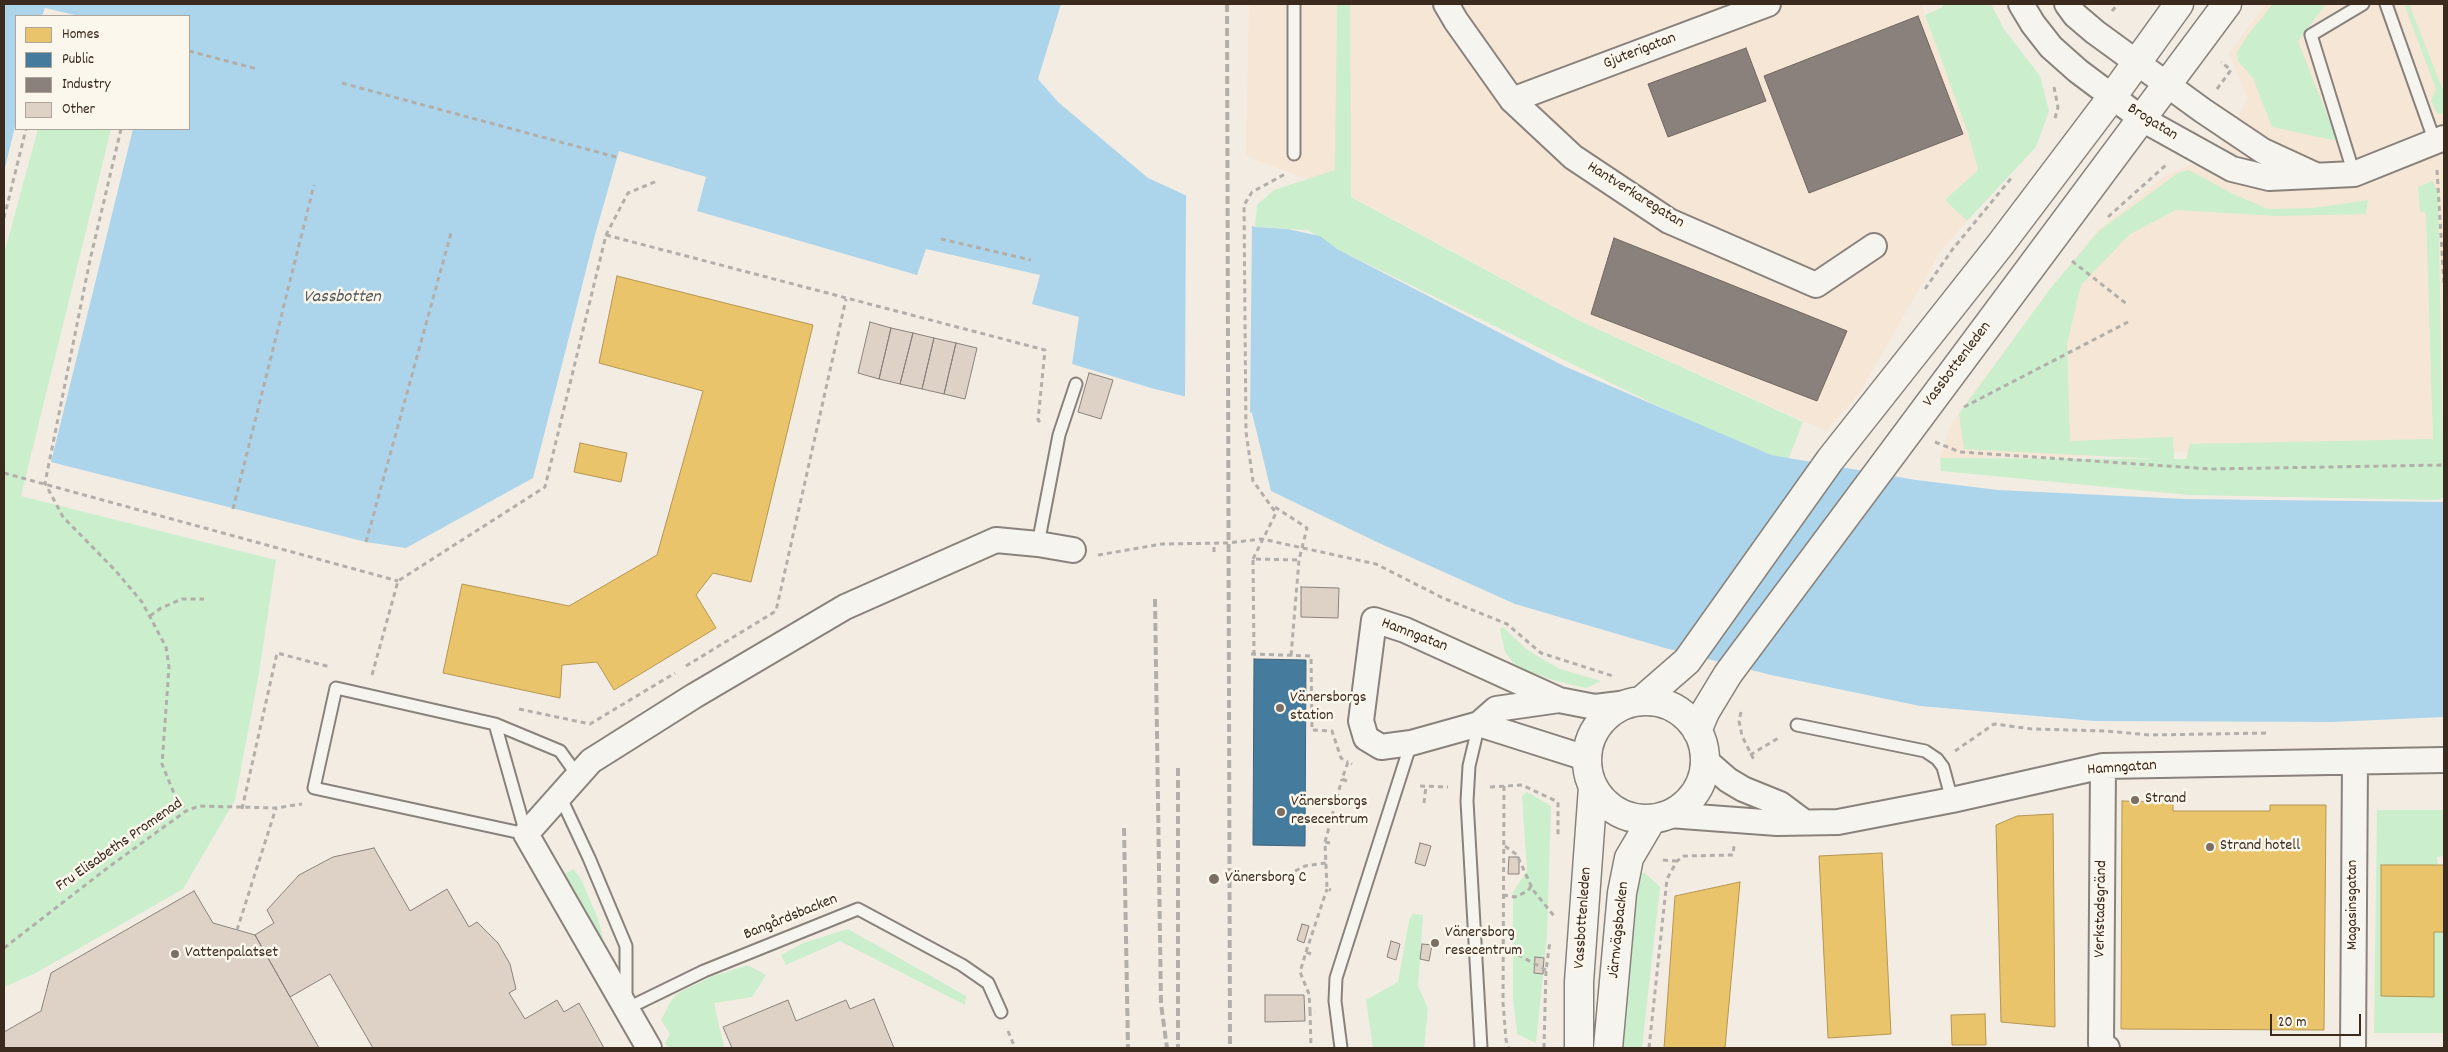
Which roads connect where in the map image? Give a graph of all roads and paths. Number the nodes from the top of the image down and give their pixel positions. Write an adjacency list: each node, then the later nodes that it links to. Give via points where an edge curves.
1 (1294, 4): 25 (lane)
2 (1446, 4): 19 (street, Hantverkaregatan)
3 (1768, 4): 19 (street, Gjuterigatan)
4 (2021, 4): 14 (street, Brogatan, via 2051,47)
5 (2067, 4): 11 (street, Brogatan)
6 (2118, 4): 11 (path)
7 (2179, 4): 13 (main road)
8 (2227, 4): 17 (main road, Vassbottenleden)
9 (2364, 4): 28 (lane, via 2311,35)
10 (2386, 4): 24 (lane)
11 (2095, 32): 13 (street, Brogatan)
12 (190, 51): 15 (path)
13 (2137, 62): 17 (street, Brogatan); 18 (main road)
14 (2068, 64): 18 (street, Brogatan); 21 (path, via 2052,79 2058,107)
15 (257, 69)
16 (342, 83): 26 (path)
17 (2167, 84): 20 (main road, Vassbottenleden); 29 (street, Brogatan, via 2263,151)
18 (2112, 97): 20 (street, Brogatan); 71 (main road, via 1830,460 1687,661)
19 (1512, 100): 36 (street, Hantverkaregatan, via 1573,157 1669,221 1816,285)
20 (2142, 119): 29 (street, Brogatan, via 2232,169 2269,178); 69 (main road, Vassbottenleden)
21 (2054, 125)
22 (26, 130): 32 (path)
23 (121, 130): 50 (path, via 90,260)
24 (2440, 140): 28 (street, Brogatan); 39 (path)
25 (1294, 154): 51 (path, via 1287,174 1252,192 1244,205 1246,432 1254,481)
26 (616, 156)
27 (2017, 171): 40 (path, via 1952,250)
28 (2354, 174): 29 (street, Brogatan)
29 (2317, 175)
30 (657, 182): 34 (path, via 628,193)
31 (314, 185): 52 (path)
32 (4, 218)
33 (451, 233): 54 (path)
34 (606, 235): 41 (path); 62 (path, via 545,487)
35 (942, 239): 38 (path)
36 (1874, 246)
37 (2066, 256): 42 (path)
38 (1031, 260)
39 (2444, 284)
40 (1921, 298)
41 (846, 299): 46 (path, via 1046,350 1038,420); 72 (path, via 776,611 590,724)
42 (2128, 306)
43 (2128, 322): 45 (path)
44 (1076, 384): 46 (lane)
45 (1961, 409)
46 (1059, 435): 56 (lane)
47 (1928, 439): 48 (path, via 1960,452 2211,469)
48 (2444, 465)
49 (4, 473): 50 (path)
50 (45, 483): 62 (path); 64 (path, via 63,517 115,570)
51 (1273, 506): 53 (path, via 1276,513); 57 (path, via 1307,528)
52 (233, 509)
53 (1262, 539): 55 (path); 57 (path); 60 (path)
54 (366, 542)
55 (1214, 543): 58 (path, via 1162,544 1097,555); 59 (path)
56 (1038, 544): 58 (street); 88 (street, via 996,540 845,608 678,706 591,761)
57 (1303, 549): 61 (path); 67 (path, via 1376,564 1443,598 1507,624 1541,654)
58 (1073, 550)
59 (1214, 552)
60 (1253, 559): 61 (path); 65 (path, via 1253,654)
61 (1299, 560): 65 (path)
62 (398, 581): 68 (path)
63 (204, 599): 64 (path, via 182,599)
64 (150, 616): 100 (path, via 166,647 169,667 162,764)
65 (1291, 656): 84 (path, via 1311,656 1312,730 1332,731 1341,758)
66 (333, 668): 99 (path, via 277,653)
67 (1616, 677)
68 (371, 678)
69 (1721, 684): 76 (main road, Vassbottenleden); 80 (path, via 1741,709 1739,721)
70 (1559, 700): 71 (street, Hamngatan, via 1595,707); 74 (street, Hamngatan, via 1496,709); 78 (street, Hamngatan, via 1405,630 1374,620 1361,721 1366,738 1382,747)
71 (1635, 702): 76 (main road, via 1656,702 1677,710); 81 (main road, via 1617,708 1598,724)
72 (514, 708)
73 (495, 724): 88 (lane, via 560,751); 92 (lane, via 336,688); 104 (lane)
74 (1479, 724): 78 (street, Hamngatan); 81 (street); 124 (lane, via 1469,766 1467,802)
75 (1797, 726): 86 (lane, via 1925,751)
76 (1697, 732): 82 (main road)
77 (2275, 733): 86 (path, via 2150,735 2032,730 1994,724)
78 (1411, 743): 123 (lane, via 1336,978 1335,1000)
79 (1770, 744): 80 (path)
80 (1750, 755): 94 (path, via 1753,761)
81 (1586, 758): 93 (main road)
82 (1705, 760): 94 (street); 101 (main road, via 1695,793 1684,806)
83 (2444, 760): 85 (street, Hamngatan)
84 (1348, 762)
85 (2354, 762): 87 (street, Hamngatan); 130 (street, Magasinsgatan)
86 (1940, 763): 96 (lane)
87 (2103, 766): 96 (street, Hamngatan); 129 (street, Verkstadsgränd, via 2100,1044)
88 (578, 776): 95 (street)
89 (1342, 779): 105 (path)
90 (1426, 786): 97 (path)
91 (1504, 786): 107 (path)
92 (314, 788): 98 (path, Fru Elisabeths Promenad, via 310,803); 104 (lane)
93 (1593, 788): 101 (main road, via 1603,802 1618,813 1634,818); 126 (main road, Vassbottenleden, via 1579,982)
94 (1743, 789): 103 (street, via 1780,804)
95 (560, 796): 104 (street); 119 (lane, via 626,946)
96 (1952, 800): 103 (street, Hamngatan, via 1838,822)
97 (1424, 803)
98 (276, 808): 99 (path, Fru Elisabeths Promenad); 113 (path)
99 (242, 809): 100 (path, Fru Elisabeths Promenad, via 199,806)
100 (186, 811): 115 (path, Fru Elisabeths Promenad)
101 (1661, 817): 102 (street, Hamngatan); 127 (main road, Järnvägsbacken, via 1630,858 1622,892)
102 (1736, 819): 103 (street, Hamngatan); 128 (path, via 1733,855 1684,856 1677,861 1667,879)
103 (1804, 822)
104 (526, 834): 119 (street)
105 (1324, 842): 106 (path); 108 (path)
106 (1330, 843)
107 (1505, 845): 110 (path, via 1517,855); 111 (path)
108 (1326, 863): 109 (path, via 1305,866 1287,875); 116 (path, via 1329,890)
109 (1251, 874)
110 (1532, 886): 111 (path, via 1515,897); 112 (path)
111 (1503, 895): 114 (path)
112 (1554, 916)
113 (237, 930)
114 (1502, 946): 118 (path); 125 (path, via 1502,1002)
115 (4, 948)
116 (1306, 952): 117 (path); 122 (path, via 1300,972 1310,994 1313,1012)
117 (1311, 954)
118 (1546, 970)
119 (626, 1009): 120 (lane, Bangårdsbacken, via 704,971 858,909 962,965 988,983); 121 (street)
120 (1001, 1012)
121 (649, 1048)
122 (1311, 1048)
123 (1341, 1048)
124 (1481, 1048)
125 (1509, 1048)
126 (1579, 1048)
127 (1608, 1048)
128 (1649, 1048)
129 (2107, 1048)
130 (2352, 1048)

